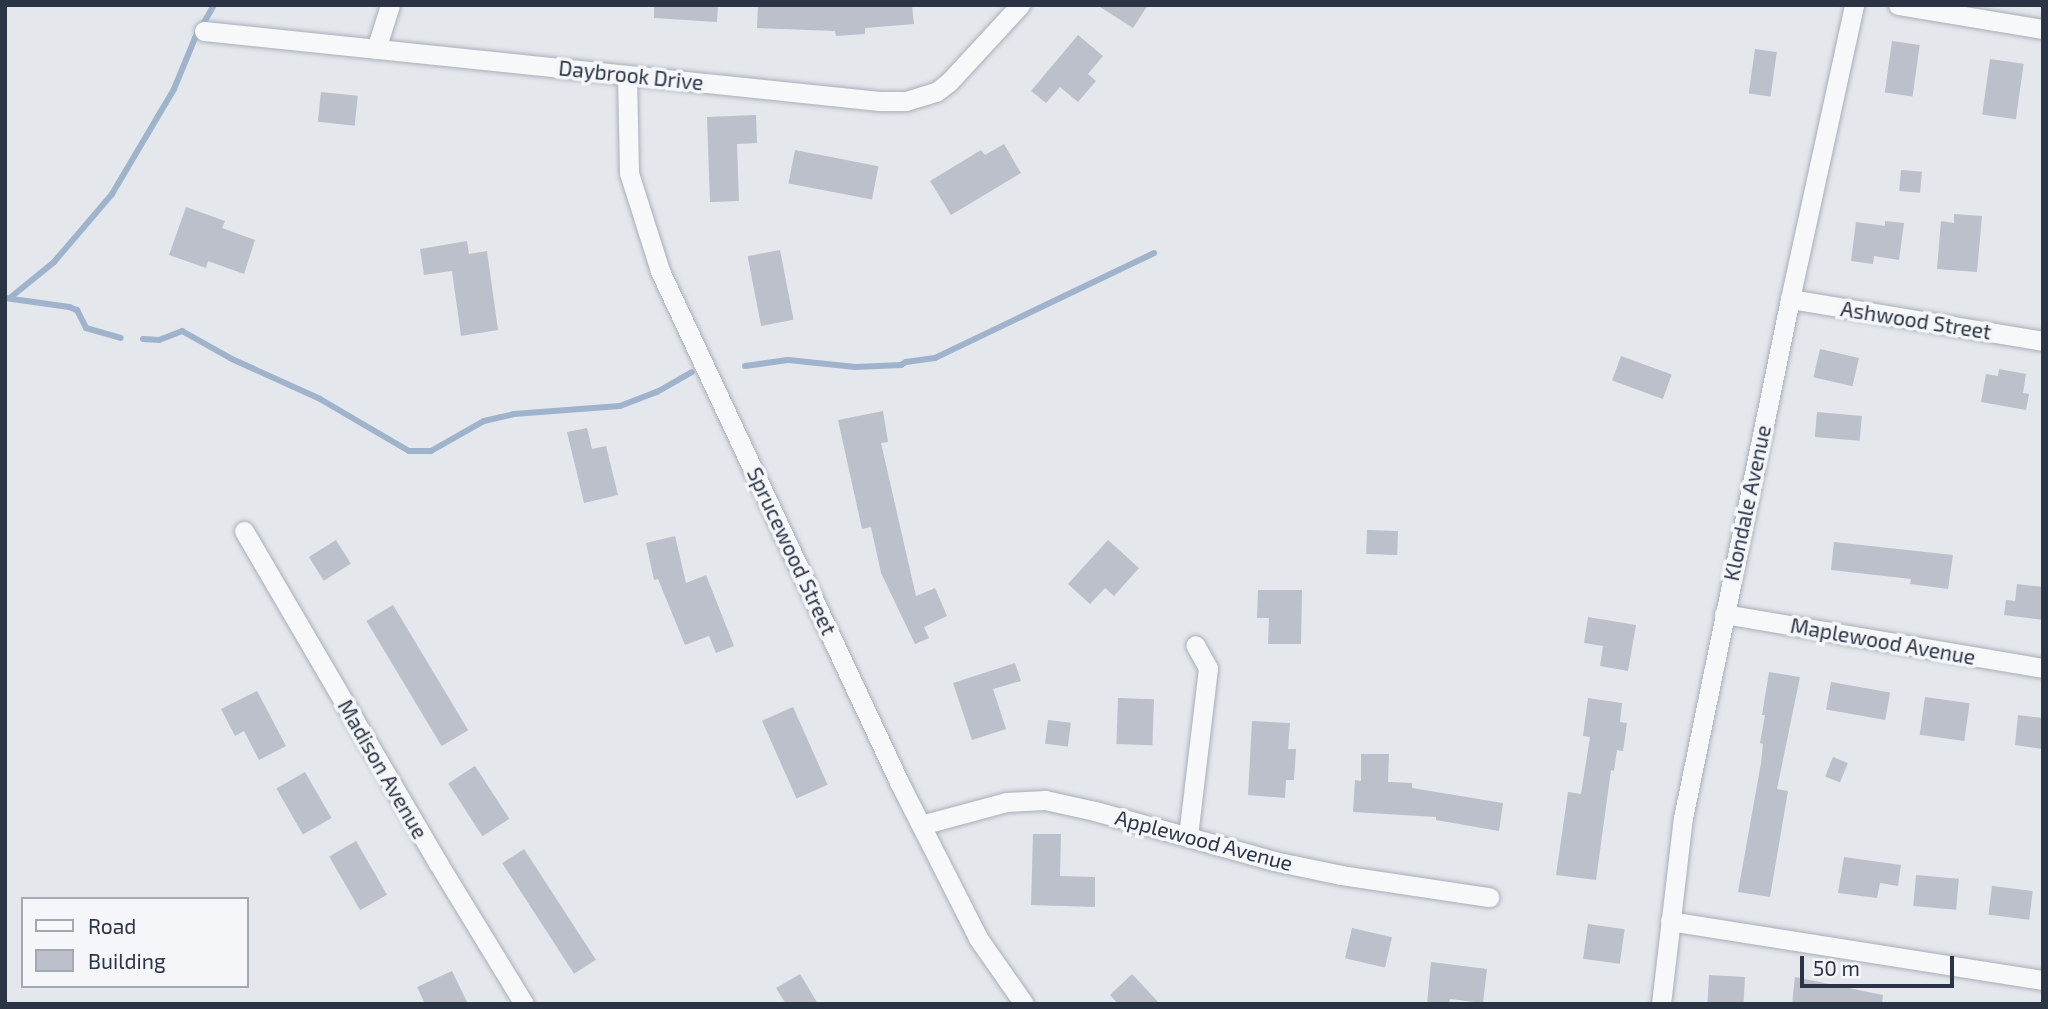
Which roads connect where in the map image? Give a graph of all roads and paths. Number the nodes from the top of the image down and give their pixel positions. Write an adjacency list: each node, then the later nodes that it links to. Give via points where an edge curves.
1 (390, 5): 7 (street)
2 (1020, 5): 8 (street, Daybrook Drive, via 949,82 936,92 906,101)
3 (1854, 5): 9 (street, Klondale Avenue)
4 (1898, 5): 5 (street)
5 (2043, 29)
6 (204, 31): 7 (street, Daybrook Drive)
7 (376, 49): 8 (street, Daybrook Drive)
8 (628, 75): 15 (street, Sprucewood Street, via 629,173 660,271)
9 (1790, 299): 10 (street, Ashwood Street); 12 (street, Klondale Avenue)
10 (2043, 341)
11 (244, 531): 20 (street, Madison Avenue)
12 (1724, 614): 14 (street, Maplewood Avenue); 18 (street, Klondale Avenue, via 1684,818)
13 (1195, 645): 16 (street, via 1208,668)
14 (2043, 668)
15 (921, 825): 16 (street, Applewood Avenue, via 1006,802 1045,800); 21 (street, Sprucewood Street, via 978,938)
16 (1188, 836): 17 (street, Applewood Avenue, via 1341,875)
17 (1489, 897)
18 (1670, 921): 19 (street); 22 (street, Klondale Avenue)
19 (2043, 979)
20 (524, 1004)
21 (1024, 1004)
22 (1661, 1004)

